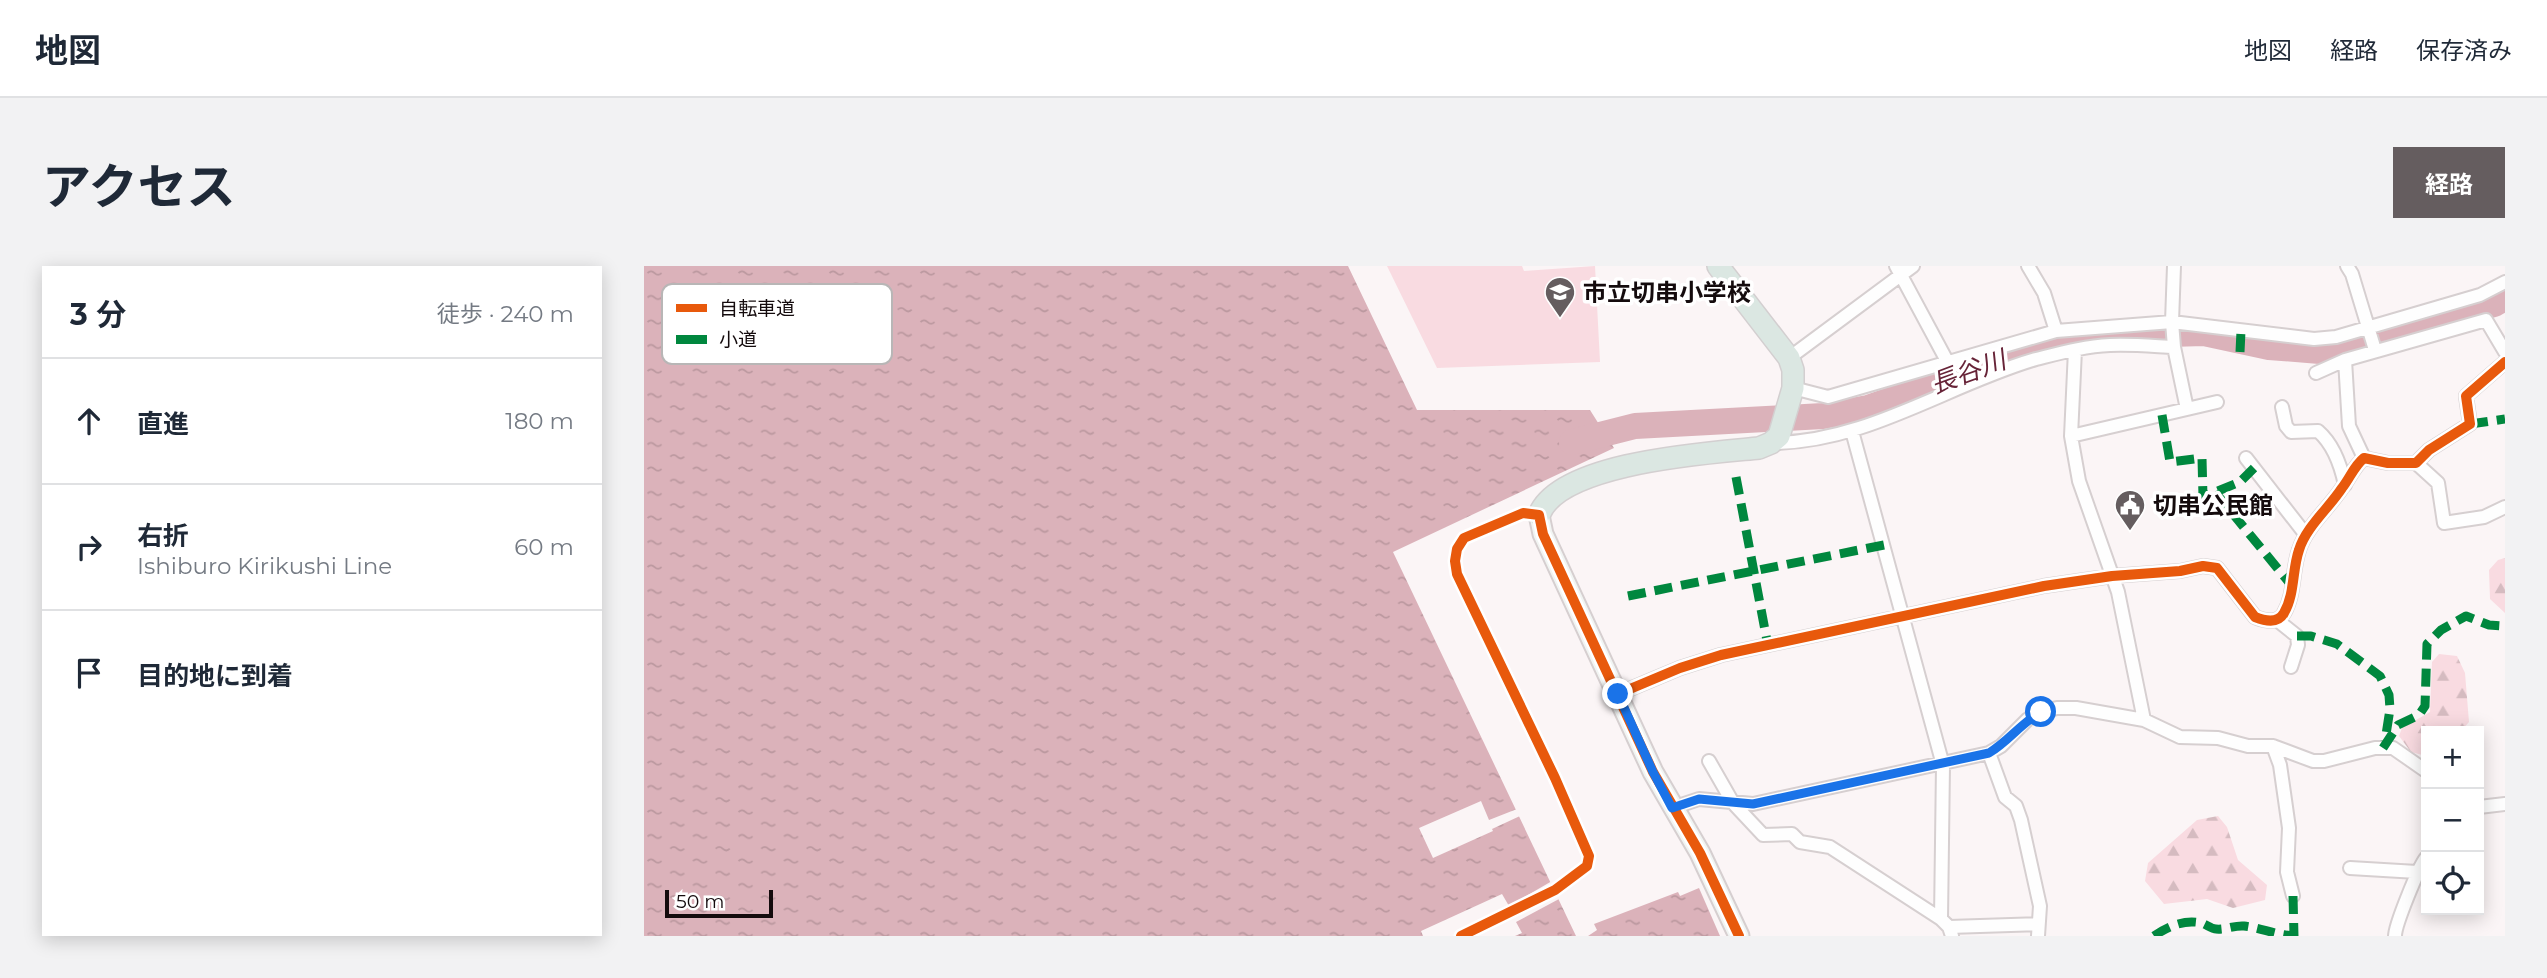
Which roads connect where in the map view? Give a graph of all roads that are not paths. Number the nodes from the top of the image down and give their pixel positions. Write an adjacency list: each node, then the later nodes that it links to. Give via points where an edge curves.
1 (1718, 266): 14 (highway)
2 (1913, 266): 6 (street)
3 (2028, 266): 9 (street, via 2044,293)
4 (2174, 266): 10 (street)
5 (2347, 266): 8 (street)
6 (1899, 270): 14 (street); 16 (street)
7 (2505, 282): 8 (street, via 2480,295)
8 (2367, 326): 10 (street, via 2314,339); 12 (street)
9 (2056, 331): 10 (street); 16 (street)
10 (2173, 334): 11 (street); 22 (street)
11 (2075, 350): 23 (street, via 2034,360); 24 (street)
12 (2375, 350): 13 (street, via 2486,320); 15 (street)
13 (2505, 352)
14 (1789, 358): 19 (highway)
15 (2345, 360): 18 (street); 27 (street, via 2349,426)
16 (1947, 361): 19 (street, via 1828,397)
17 (2505, 362): 28 (street, via 2466,396 2470,424)
18 (2316, 373)
19 (1792, 394): 25 (highway)
20 (2217, 402): 22 (street)
21 (2282, 407): 29 (street, via 2291,432 2318,431 2327,439)
22 (2187, 409): 24 (street)
23 (1853, 431): 25 (street, via 1802,443); 34 (street)
24 (2071, 436): 33 (street, via 2079,481)
25 (1775, 440): 31 (highway, via 1759,448 1669,457 1595,475 1552,496)
26 (2246, 458): 32 (street)
27 (2364, 458): 28 (street); 29 (street)
28 (2416, 463): 30 (street, via 2438,483 2444,523 2484,517)
29 (2345, 485): 32 (street)
30 (2505, 508)
31 (1539, 514): 37 (main road, via 1543,534)
32 (2306, 535): 35 (street, via 2284,615)
33 (2112, 576): 34 (street, via 2043,586); 35 (street, via 2210,565 2255,617); 38 (street)
34 (1905, 618): 37 (street, via 1721,655); 42 (street)
35 (2277, 620): 36 (street, via 2297,636)
36 (2291, 667)
37 (1618, 694): 47 (main road)
38 (2144, 720): 39 (street, via 2179,737); 40 (street, via 2057,708 2028,719)
39 (2273, 746): 43 (street, via 2313,761 2393,748); 51 (street, via 2289,828 2287,872)
40 (1989, 753): 42 (street); 53 (street, via 2005,797 2016,806 2021,820 2040,906)
41 (1709, 761): 44 (street)
42 (1943, 765): 44 (street, via 1753,804); 52 (street)
43 (2421, 768)
44 (1733, 803): 47 (street, via 1699,799); 52 (street, via 1763,835 1792,834 1800,842 1830,847)
45 (2505, 804): 46 (street)
46 (2484, 806)
47 (1672, 808): 54 (main road, via 1700,853)
48 (2421, 866): 50 (street)
49 (2350, 868): 50 (street)
50 (2417, 872): 55 (street)
51 (2293, 896)
52 (1947, 927): 53 (street)
53 (2038, 930)
54 (1739, 936)
55 (2395, 936)

